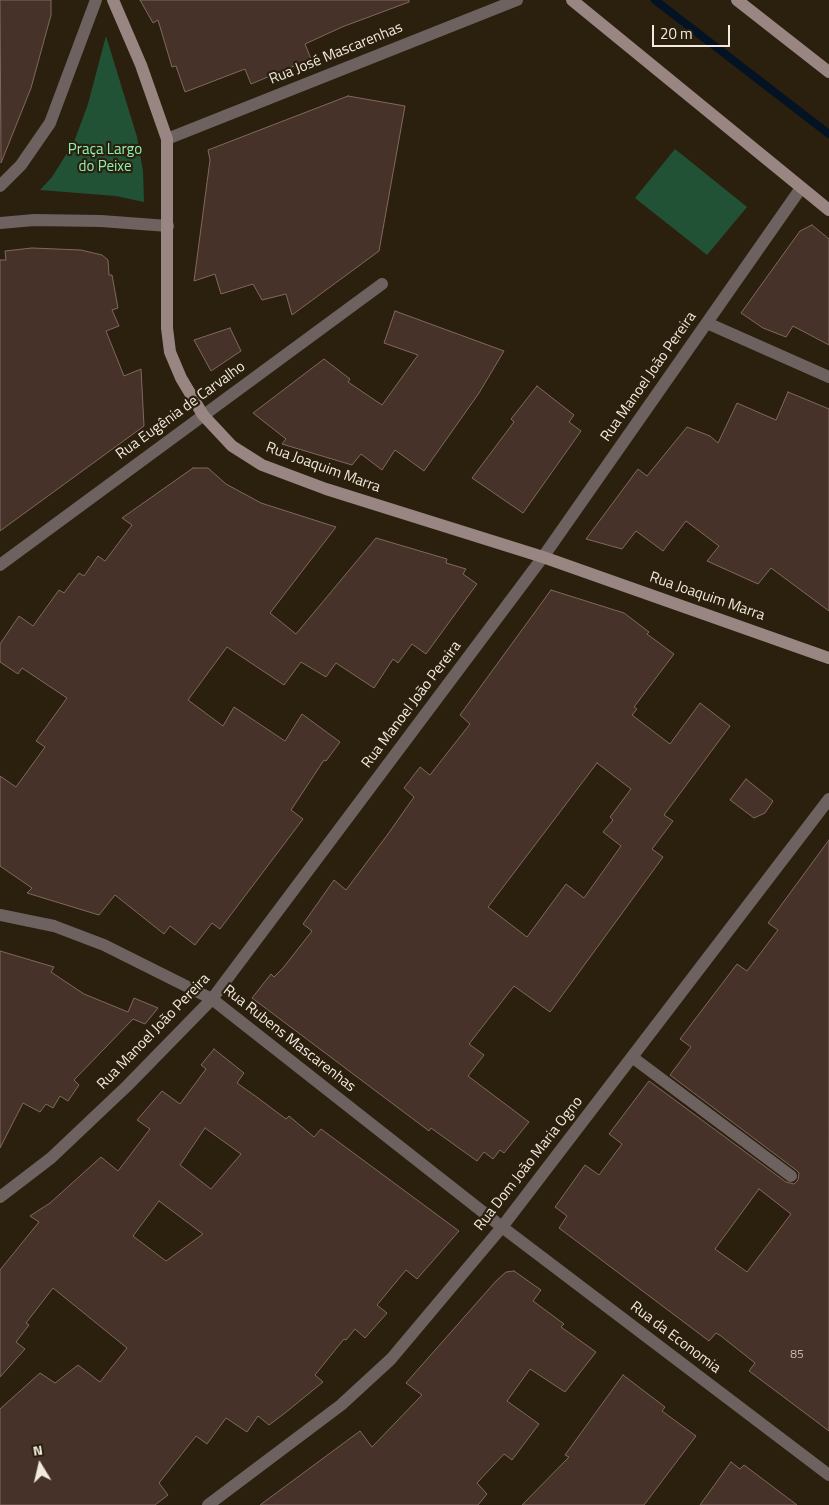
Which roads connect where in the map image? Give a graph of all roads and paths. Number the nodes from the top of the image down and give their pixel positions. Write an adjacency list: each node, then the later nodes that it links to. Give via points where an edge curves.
1 (96, 0): 8 (street, via 50,122 21,165)
2 (113, 0): 7 (street, Rua Joaquim Marra, via 141,65)
3 (517, 0): 7 (street, Rua José Mascarenhas)
4 (572, 0): 9 (street)
5 (737, 0): 6 (street)
6 (829, 72)
7 (166, 139): 12 (street, Rua Joaquim Marra)
8 (0, 186)
9 (801, 188): 10 (street); 14 (street, Rua Manoel João Pereira)
10 (829, 210)
11 (0, 223): 12 (street, via 101,221)
12 (168, 226): 16 (street, Rua Joaquim Marra, via 167,328 170,352 181,378)
13 (382, 284): 16 (street, Rua Eugênia de Carvalho)
14 (707, 323): 15 (street); 17 (street, Rua Manoel João Pereira)
15 (829, 377)
16 (204, 415): 17 (street, Rua Joaquim Marra, via 232,446 262,465 326,490); 18 (street, Rua Eugênia de Carvalho)
17 (543, 557): 19 (street, Rua Joaquim Marra); 22 (street, Rua Manoel João Pereira)
18 (0, 565)
19 (829, 658)
20 (829, 799): 23 (street, Rua Dom João Maria Ogno)
21 (0, 915): 22 (street, Rua Rubens Mascarenhas, via 54,926 104,946)
22 (212, 999): 25 (street, Rua Manoel João Pereira, via 51,1158); 26 (street, Rua Rubens Mascarenhas)
23 (632, 1057): 24 (street); 26 (street, Rua Dom João Maria Ogno)
24 (792, 1176)
25 (0, 1197)
26 (502, 1227): 27 (street, Rua da Economia); 28 (street, Rua Dom João Maria Ogno, via 391,1359 341,1405)
27 (829, 1475)
28 (208, 1505)

